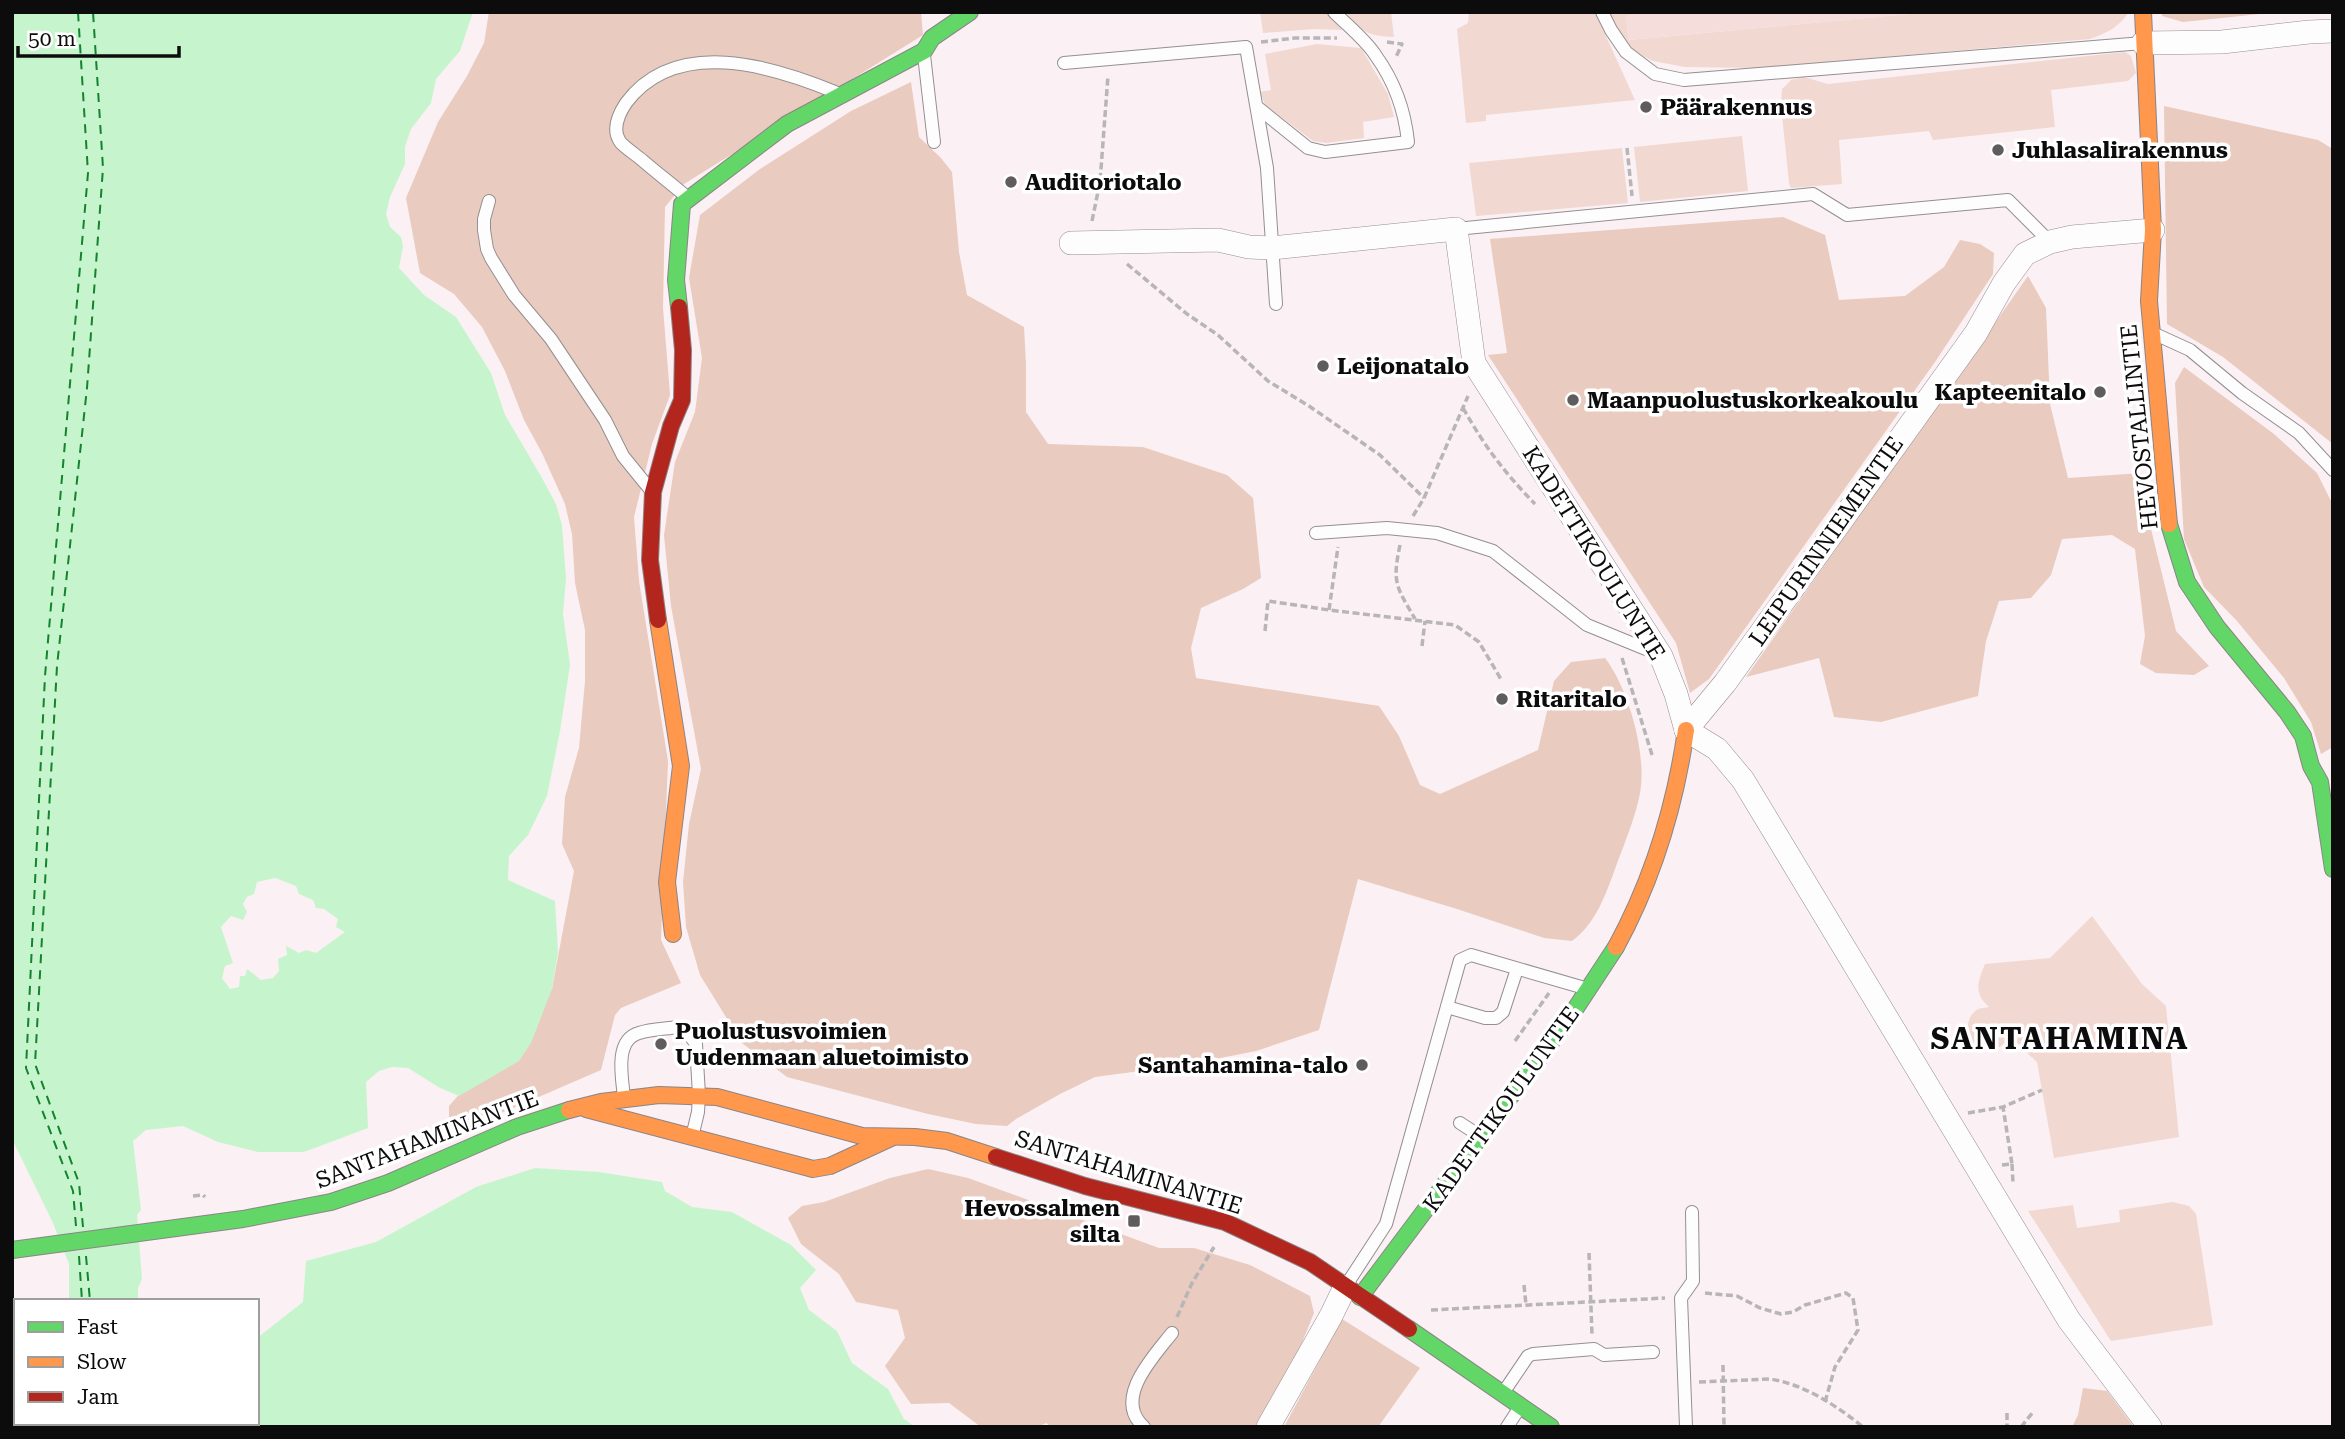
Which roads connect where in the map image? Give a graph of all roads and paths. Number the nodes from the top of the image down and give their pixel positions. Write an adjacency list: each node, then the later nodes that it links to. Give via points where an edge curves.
1 (970, 12): 9 (street, via 932,38)
2 (1334, 12): 6 (lane)
3 (1602, 12): 7 (lane, via 1626,52 1655,74 1684,80)
4 (2143, 12): 7 (street)
5 (2333, 31): 7 (street, via 2222,42)
6 (1360, 38): 8 (path, via 1295,38); 12 (lane, via 1376,54); 12 (path, via 1402,44)
7 (2143, 43): 21 (street)
8 (1246, 47): 10 (lane); 14 (lane)
9 (924, 51): 13 (street); 15 (lane)
10 (1110, 59): 11 (lane); 22 (path, via 1094,216)
11 (1064, 63)
12 (1388, 78): 14 (lane, via 1406,119 1408,142 1325,152 1308,148)
13 (842, 94): 17 (street, via 787,124); 17 (lane, via 793,75 713,61 657,76 632,95 615,129 621,142)
14 (1256, 107): 24 (lane, via 1267,168)
15 (934, 142)
16 (1627, 148): 19 (path)
17 (689, 199): 31 (street, via 682,204 676,280 682,400)
18 (489, 201): 31 (lane, via 484,230 491,258 606,420 623,456)
19 (1634, 212): 20 (lane); 23 (lane, via 1813,194 1847,215 2008,200)
20 (1456, 229): 24 (street); 28 (street, KADETTIKOULUNTIE)
21 (2153, 230): 23 (street, LEIPURINNIEMENTIE); 27 (street, HEVOSTALLINTIE, via 2148,301)
22 (1077, 242): 24 (street, via 1218,240)
23 (2050, 242): 45 (street, LEIPURINNIEMENTIE, via 2025,254 1976,333 1725,683)
24 (1272, 248): 26 (lane)
25 (1120, 258): 32 (path, via 1268,381 1380,454)
26 (1276, 304)
27 (2151, 332): 30 (lane, via 2190,350 2299,433); 48 (street, HEVOSTALLINTIE, via 2169,527 2187,582 2298,728)
28 (1474, 363): 29 (path); 43 (street, KADETTIKOULUNTIE)
29 (1463, 408): 32 (path); 33 (path, via 1484,445)
30 (2333, 470)
31 (653, 492): 50 (street, via 650,560 681,766 667,882)
32 (1424, 498): 34 (path)
33 (1543, 511)
34 (1404, 530): 35 (lane); 38 (path, via 1396,586); 41 (lane, via 1437,533 1493,551 1587,625)
35 (1340, 532): 36 (lane); 37 (path)
36 (1316, 533)
37 (1329, 610): 38 (path); 40 (path, via 1268,601)
38 (1415, 620): 39 (path)
39 (1425, 621): 42 (path); 44 (path, via 1455,625 1469,633)
40 (1265, 631)
41 (1616, 636): 43 (lane); 46 (path)
42 (1422, 646)
43 (1661, 656): 45 (street, KADETTIKOULUNTIE)
44 (1502, 681)
45 (1686, 730): 53 (street, KADETTIKOULUNTIE, via 1681,772 1653,871); 61 (street, via 1717,749 1743,780)
46 (1654, 764)
47 (2333, 771): 48 (lane)
48 (2320, 782): 49 (street, HEVOSTALLINTIE)
49 (2333, 869)
50 (673, 934)
51 (1517, 968): 52 (lane); 54 (lane, via 1503,1012 1496,1018); 54 (lane, via 1471,955 1460,960)
52 (1558, 981): 53 (lane); 55 (path)
53 (1589, 989): 65 (street, KADETTIKOULUNTIE)
54 (1447, 1007): 75 (lane, via 1385,1224)
55 (1511, 1048)
56 (2042, 1090): 60 (path)
57 (699, 1095): 58 (street, SANTAHAMINANTIE); 58 (lane, via 696,1044 678,1027 636,1033 628,1040 621,1062); 64 (lane); 66 (street, SANTAHAMINANTIE, via 862,1136)
58 (624, 1098): 59 (street, SANTAHAMINANTIE); 62 (lane)
59 (579, 1107): 62 (street, SANTAHAMINANTIE); 72 (street, SANTAHAMINANTIE, via 536,1119 356,1195 312,1207)
60 (2003, 1107): 61 (path); 67 (path, via 2012,1164)
61 (1946, 1116): 67 (street)
62 (626, 1119): 64 (street, SANTAHAMINANTIE)
63 (1460, 1123): 65 (lane)
64 (692, 1137): 66 (street, SANTAHAMINANTIE, via 813,1169)
65 (1481, 1137): 75 (street, KADETTIKOULUNTIE)
66 (891, 1138): 71 (street, SANTAHAMINANTIE, via 947,1141 1085,1186)
67 (1978, 1169): 100 (street, via 2069,1320)
68 (203, 1195): 69 (path)
69 (193, 1196)
70 (1692, 1212): 76 (lane, via 1693,1281)
71 (1225, 1222): 75 (street, SANTAHAMINANTIE, via 1310,1262); 80 (path)
72 (12, 1250)
73 (1589, 1253): 77 (path)
74 (1524, 1284): 78 (path)
75 (1352, 1292): 86 (street, SANTAHAMINANTIE); 92 (street, via 1325,1327)
76 (1683, 1295): 77 (path); 85 (lane); 87 (path, via 1737,1296 1781,1317 1846,1293 1853,1298 1858,1330 1835,1367)
77 (1591, 1302): 78 (path); 81 (path)
78 (1526, 1305): 79 (path)
79 (1431, 1310)
80 (1172, 1333): 91 (lane, via 1135,1386 1133,1407)
81 (1594, 1349): 82 (lane, via 1604,1355); 86 (lane, via 1528,1356)
82 (1653, 1352)
83 (1723, 1365): 84 (path)
84 (1724, 1381): 85 (path); 87 (path, via 1782,1381); 96 (path)
85 (1684, 1383): 95 (lane)
86 (1502, 1394): 88 (street, SANTAHAMINANTIE)
87 (1825, 1402): 97 (path)
88 (1520, 1407): 93 (lane); 94 (street, SANTAHAMINANTIE)
89 (2033, 1412): 99 (path)
90 (2007, 1413): 98 (path)
91 (1144, 1427)
92 (1268, 1427)
93 (1507, 1427)
94 (1551, 1427)
95 (1686, 1427)
96 (1724, 1427)
97 (1863, 1427)
98 (2007, 1427)
99 (2021, 1427)
100 (2150, 1427)

